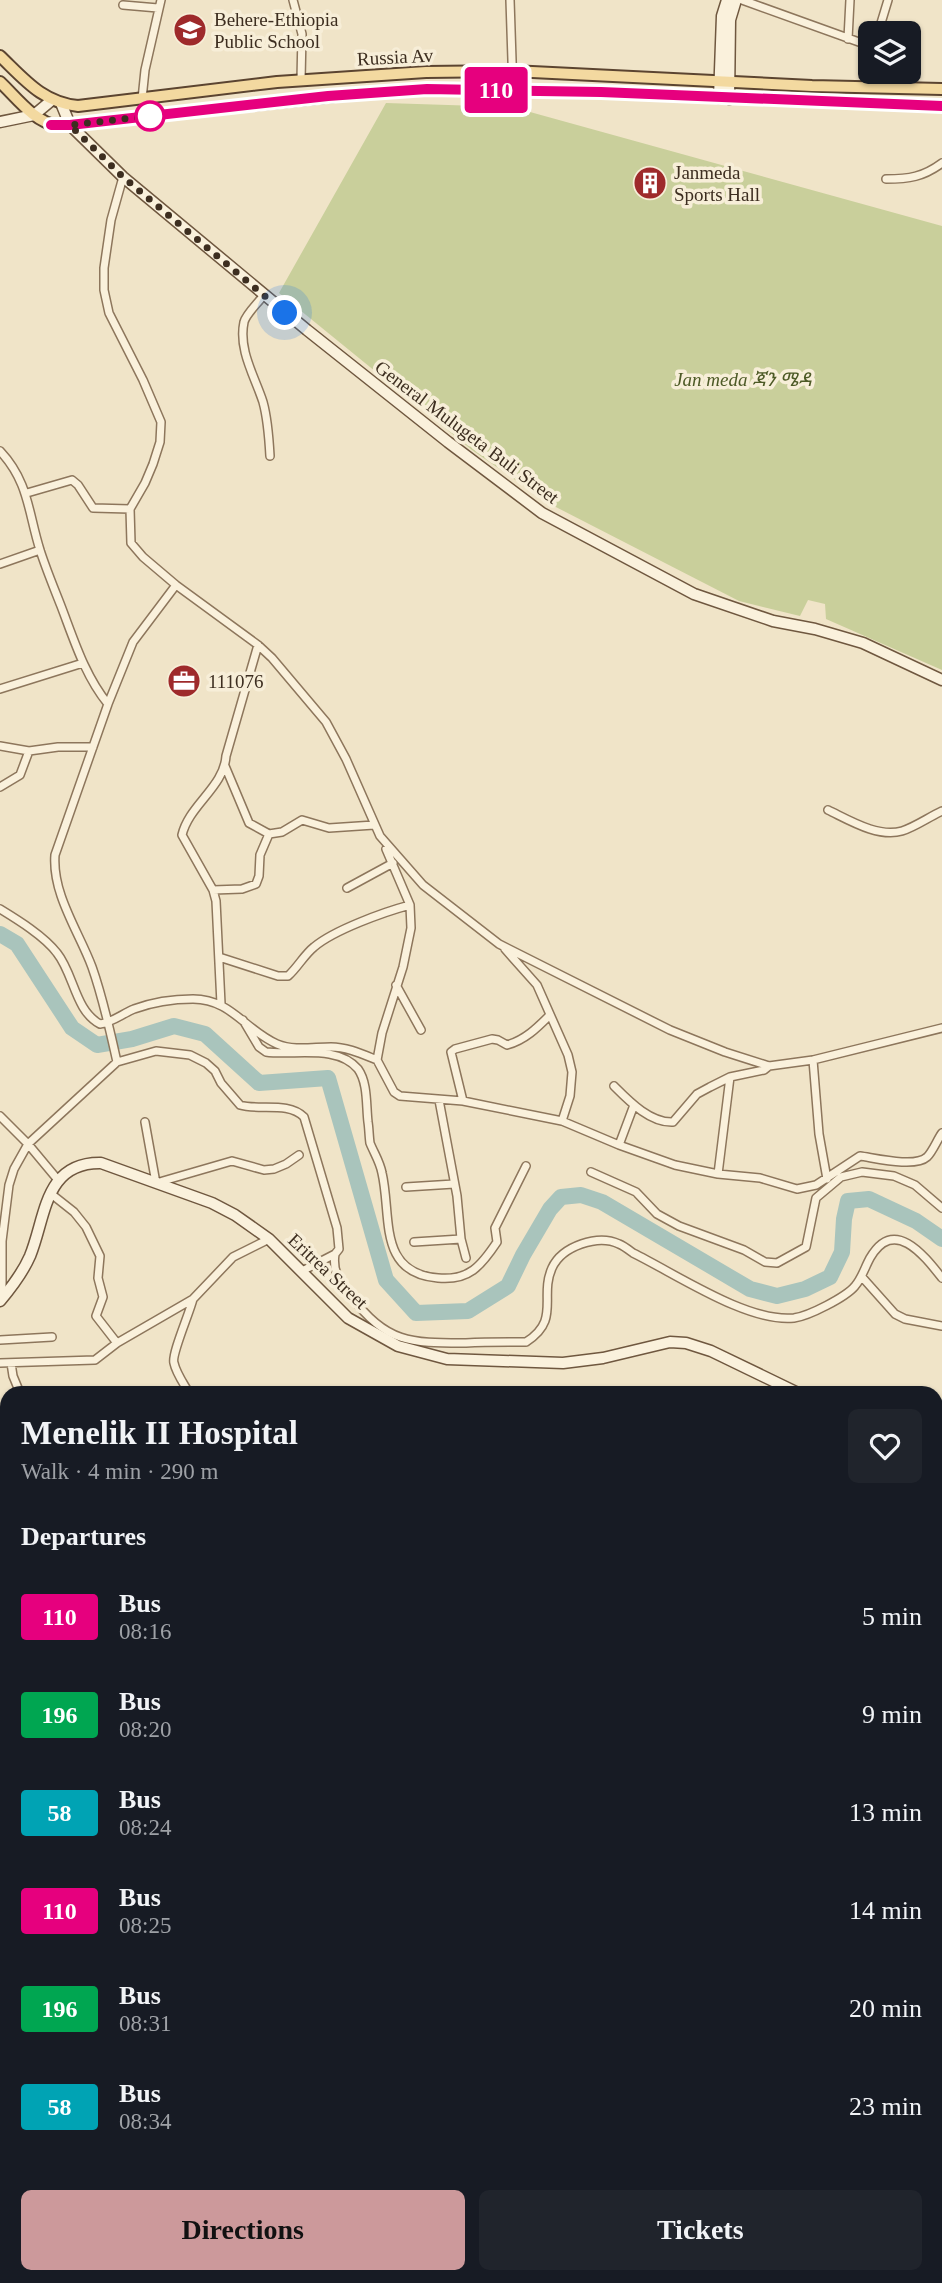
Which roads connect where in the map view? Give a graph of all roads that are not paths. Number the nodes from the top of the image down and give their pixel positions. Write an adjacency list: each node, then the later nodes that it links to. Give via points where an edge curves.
1 (293, 0): 16 (street, via 302,34)
2 (510, 0): 15 (street)
3 (715, 0): 10 (street)
4 (736, 0): 10 (main road)
5 (742, 0): 12 (street)
6 (850, 0): 12 (street)
7 (888, 0): 11 (street)
8 (160, 4): 9 (street); 25 (street)
9 (123, 5)
10 (727, 7): 17 (main road)
11 (882, 21)
12 (848, 39): 13 (street)
13 (858, 42)
14 (0, 56): 27 (main road, via 36,92)
15 (512, 71): 16 (main road, Russia Av); 17 (main road, Russia Av); 23 (street)
16 (301, 80): 19 (main road, Russia Av)
17 (725, 81): 21 (main road, Russia Av); 24 (main road)
18 (0, 82): 29 (main road)
19 (278, 82): 25 (main road, Russia Av); 26 (main road)
20 (906, 84): 21 (street)
21 (907, 88): 22 (main road, Russia Av)
22 (942, 89)
23 (513, 90): 24 (main road, Russia Av); 26 (main road, Russia Av, via 427,89)
24 (724, 98): 28 (main road, Russia Av)
25 (142, 99): 27 (main road, Russia Av, via 78,106)
26 (279, 101): 31 (main road, Russia Av)
27 (56, 102): 29 (main road); 31 (main road)
28 (942, 106)
29 (34, 115): 30 (main road); 31 (main road, Russia Av, via 51,125)
30 (0, 122)
31 (70, 125): 33 (main road, General Mulugeta Buli Street)
32 (942, 163): 34 (street, via 913,179)
33 (123, 177): 35 (main road, General Mulugeta Buli Street); 39 (street, via 111,219 104,290 108,313 161,422 153,464)
34 (886, 179)
35 (263, 296): 37 (street, via 244,321 244,341 269,429); 45 (main road, General Mulugeta Buli Street, via 542,513 694,594 773,621 863,643)
36 (0, 451): 38 (street)
37 (270, 456)
38 (27, 493): 39 (street, via 72,480 93,508); 40 (street)
39 (130, 509): 42 (street, via 131,543)
40 (40, 550): 41 (street); 44 (street)
41 (0, 564)
42 (176, 585): 43 (street); 47 (street, via 133,642)
43 (258, 645): 51 (street); 55 (street, via 326,722)
44 (83, 663): 46 (street); 47 (street)
45 (942, 680)
46 (0, 689)
47 (108, 704): 49 (street)
48 (0, 746): 50 (street)
49 (93, 747): 50 (street); 69 (street, via 55,855 54,871)
50 (29, 751): 52 (street, via 20,775)
51 (225, 766): 56 (street, via 249,823); 60 (street, via 182,835)
52 (0, 787)
53 (828, 810): 54 (street, via 888,833)
54 (942, 811)
55 (374, 825): 56 (street, via 329,828 302,820); 57 (street)
56 (270, 834): 60 (street, via 260,855 256,884)
57 (380, 836): 58 (street); 63 (street, via 423,885)
58 (393, 863): 59 (street); 61 (street)
59 (346, 888)
60 (213, 890): 64 (street)
61 (410, 905): 64 (street, via 324,940 288,976); 65 (street, via 411,928)
62 (0, 909): 69 (street, via 57,953 88,1015 100,1024)
63 (499, 944): 67 (street, via 537,985); 75 (street, via 670,1030)
64 (219, 957): 66 (street)
65 (396, 985): 71 (street); 73 (street)
66 (221, 1004): 68 (street); 69 (street, via 205,999 148,1004)
67 (550, 1015): 79 (street, via 517,1042 507,1045 492,1039 455,1049); 82 (street, via 572,1072 568,1110)
68 (243, 1020): 73 (street, via 279,1045 349,1049); 88 (street, via 266,1052 333,1055 358,1069 364,1080 370,1143 382,1169 390,1241 399,1261 411,1272 451,1280 480,1265 497,1242 495,1228)
69 (109, 1023): 72 (street)
70 (942, 1028): 74 (street)
71 (421, 1030)
72 (116, 1059): 85 (street); 101 (street, via 156,1051 190,1055 215,1071 240,1105 304,1116 337,1228 339,1249)
73 (377, 1060): 78 (street, via 400,1096)
74 (813, 1060): 75 (street); 91 (street)
75 (769, 1066): 76 (street)
76 (730, 1077): 80 (street, via 698,1094 673,1122 655,1118); 90 (street)
77 (614, 1086): 80 (street)
78 (439, 1100): 79 (street); 94 (street)
79 (463, 1101): 82 (street)
80 (634, 1105): 86 (street)
81 (0, 1116): 85 (street)
82 (562, 1121): 86 (street)
83 (145, 1122): 93 (street)
84 (942, 1133): 91 (street, via 919,1161 860,1156)
85 (29, 1144): 92 (street); 109 (street, via 9,1185)
86 (619, 1145): 90 (street)
87 (299, 1155): 93 (street, via 274,1169 232,1161)
88 (526, 1166)
89 (591, 1172): 97 (street, via 636,1192 657,1214 679,1226 765,1262 777,1263 806,1247 816,1198 841,1177 862,1172 894,1176 915,1185)
90 (718, 1174): 91 (street, via 760,1178 797,1189)
91 (827, 1179)
92 (58, 1180): 93 (main road, Eritrea Street, via 75,1167 101,1163); 96 (main road, Eritrea Street)
93 (156, 1183): 99 (main road, Eritrea Street, via 235,1214)
94 (454, 1184): 95 (street); 98 (street)
95 (405, 1187)
96 (50, 1193): 109 (main road, Eritrea Street, via 30,1256); 113 (street, via 74,1212 94,1240 103,1297 96,1316)
97 (942, 1208)
98 (461, 1239): 100 (street); 102 (street)
99 (269, 1240): 105 (main road, Eritrea Street); 108 (street, via 233,1257)
100 (414, 1242)
101 (335, 1254): 103 (street); 104 (street)
102 (466, 1258)
103 (322, 1261): 104 (street); 105 (street)
104 (334, 1265): 106 (street, via 336,1276 361,1310 388,1332 411,1342 432,1343 526,1342 534,1337 547,1320 551,1269 564,1253 596,1240 618,1243 738,1306 778,1318 797,1318 844,1296)
105 (302, 1271): 118 (main road, Eritrea Street, via 348,1318 398,1346 424,1354 447,1359 563,1363 685,1343)
106 (862, 1277): 107 (street, via 870,1257 882,1243 895,1238 904,1241); 110 (street, via 895,1314)
107 (942, 1278)
108 (193, 1299): 113 (street); 117 (street, via 173,1355)
109 (1, 1300)
110 (942, 1326)
111 (52, 1336): 112 (street)
112 (0, 1340)
113 (117, 1343): 115 (street, via 94,1360)
114 (0, 1363): 115 (street)
115 (11, 1363): 116 (street)
116 (17, 1386)
117 (185, 1386)
118 (784, 1386)

